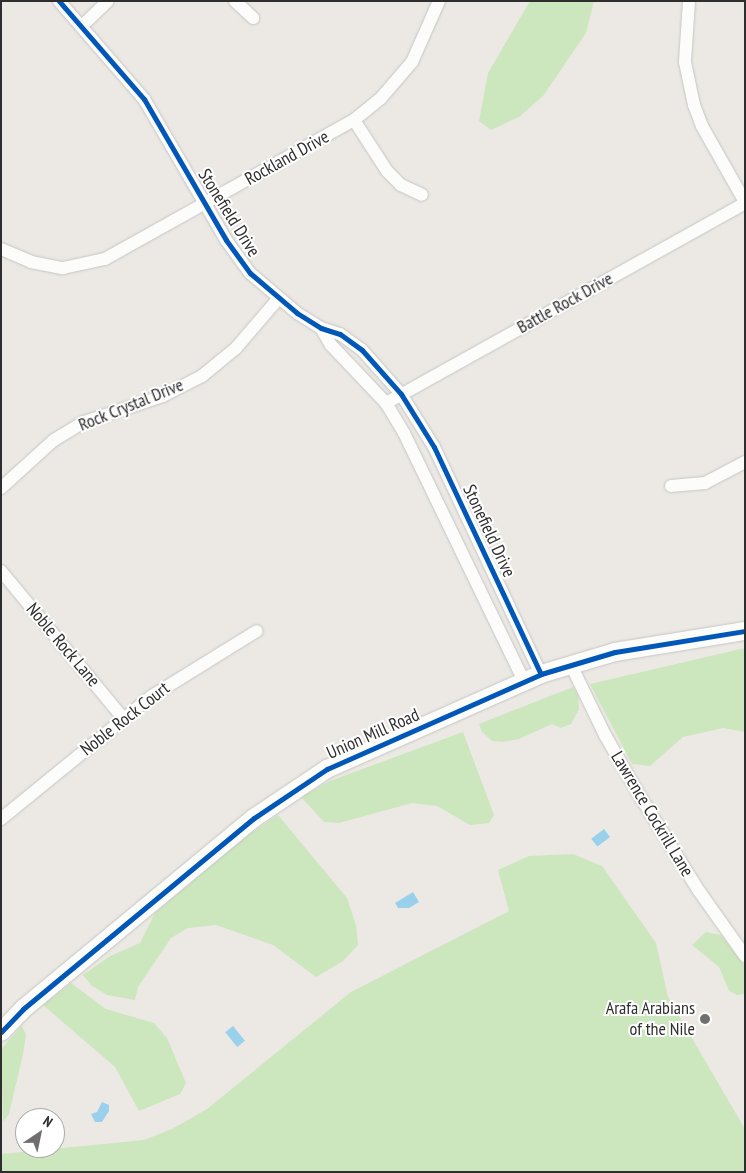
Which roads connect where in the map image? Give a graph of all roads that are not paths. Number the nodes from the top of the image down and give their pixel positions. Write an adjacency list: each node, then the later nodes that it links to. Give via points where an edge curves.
1 (59, 1): 7 (street, Stonefield Drive)
2 (108, 1): 7 (street)
3 (235, 1): 6 (street)
4 (440, 1): 8 (street, Rockland Drive, via 412,62 387,92)
5 (689, 1): 10 (street, via 685,62 694,105 702,126)
6 (253, 18)
7 (82, 26): 11 (street, Stonefield Drive, via 144,99)
8 (354, 120): 9 (street, via 387,171 401,185); 11 (street, Rockland Drive)
9 (422, 195)
10 (745, 202): 15 (street, Battle Rock Drive)
11 (205, 204): 12 (street, Rockland Drive, via 88,265 50,266); 13 (street, Stonefield Drive, via 240,261)
12 (1, 249)
13 (278, 299): 14 (street, Stonefield Drive); 19 (street, Rock Crystal Drive, via 236,348 202,376 162,396 105,412 69,430)
14 (320, 328): 15 (street, Stonefield Drive, via 340,334 362,350); 16 (street, Stonefield Drive, via 331,345)
15 (401, 394): 16 (street, Battle Rock Drive); 24 (street, Stonefield Drive, via 434,446)
16 (386, 403): 25 (street, Stonefield Drive, via 418,458)
17 (745, 462): 18 (street, via 705,483)
18 (671, 486)
19 (1, 488)
20 (1, 571): 26 (street, Noble Rock Lane)
21 (745, 630): 23 (street, Union Mill Road, via 615,652)
22 (258, 631): 26 (street, Noble Rock Court, via 179,677)
23 (571, 665): 24 (street, Union Mill Road); 28 (street, Lawrence Cockrill Lane, via 604,735 641,798 699,891)
24 (541, 674): 25 (street, Union Mill Road)
25 (524, 681): 29 (street, Union Mill Road, via 345,760 289,792 23,1009)
26 (124, 719): 27 (street, Noble Rock Court)
27 (1, 818)
28 (745, 956)
29 (1, 1032)

